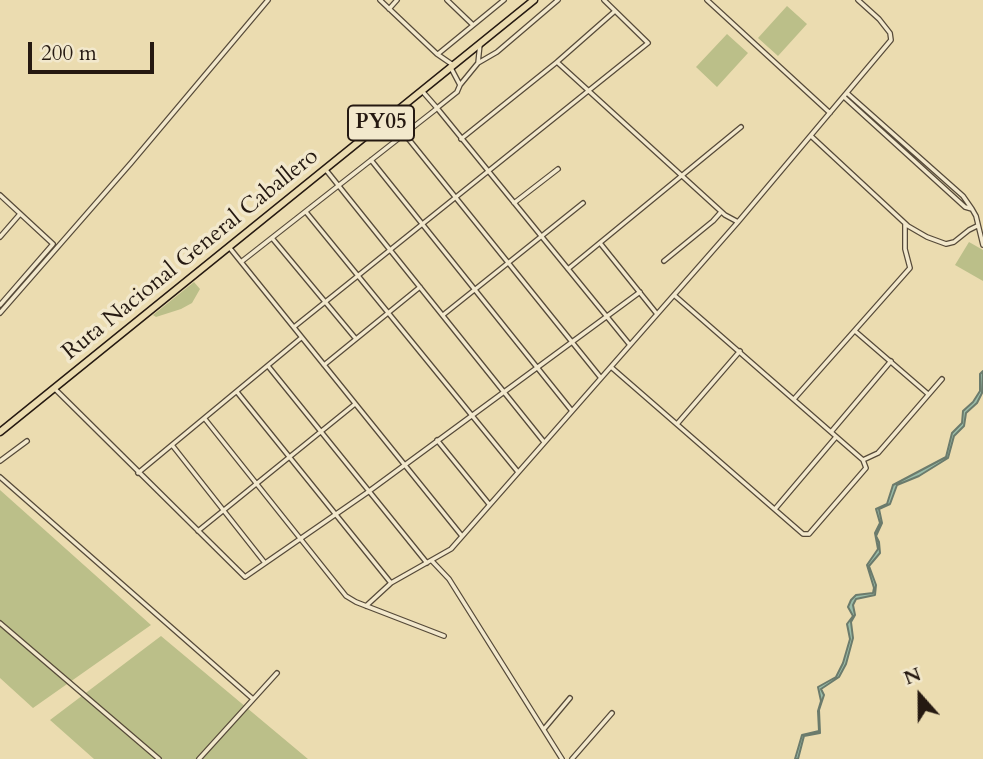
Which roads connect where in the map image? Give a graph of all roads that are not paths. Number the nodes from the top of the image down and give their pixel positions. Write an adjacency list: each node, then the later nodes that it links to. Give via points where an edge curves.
1 (268, 0): 52 (street)
2 (380, 0): 11 (street)
3 (397, 0): 11 (street)
4 (447, 0): 13 (street)
5 (505, 0): 13 (street)
6 (534, 0): 14 (highway, Ruta Nacional General Caballero / PY05)
7 (558, 0): 16 (street, via 497,52)
8 (604, 0): 12 (street)
9 (707, 0): 24 (street)
10 (858, 0): 22 (street, via 879,19 891,40)
11 (389, 9): 15 (street)
12 (615, 11): 17 (street); 21 (street, via 648,43)
13 (473, 26): 15 (street)
14 (480, 43): 16 (street); 18 (highway, Ruta Nacional General Caballero / PY05)
15 (437, 54): 18 (street)
16 (478, 62): 19 (street)
17 (557, 62): 21 (street); 29 (street)
18 (452, 66): 19 (street); 20 (highway, Ruta Nacional General Caballero / PY05)
19 (460, 85): 23 (street)
20 (422, 90): 23 (street); 25 (highway, Ruta Nacional General Caballero / PY05)
21 (587, 92): 33 (street); 34 (street)
22 (845, 95): 24 (street); 46 (street, via 972,209)
23 (437, 108): 27 (street); 29 (street)
24 (830, 113): 28 (street)
25 (390, 116): 27 (street); 31 (highway, Ruta Nacional General Caballero / PY05)
26 (741, 127): 34 (street)
27 (405, 134): 30 (street); 37 (street)
28 (811, 136): 43 (street); 45 (street)
29 (461, 139): 33 (street)
30 (371, 160): 35 (street); 44 (street)
31 (325, 168): 35 (street); 53 (highway, Ruta Nacional General Caballero / PY05)
32 (558, 169): 39 (street)
33 (487, 171): 37 (street); 39 (street)
34 (682, 176): 41 (street); 50 (street)
35 (338, 186): 40 (street); 54 (street)
36 (0, 195): 42 (street)
37 (455, 197): 44 (street); 57 (street)
38 (583, 203): 48 (street)
39 (514, 204): 48 (street)
40 (306, 212): 49 (street); 59 (street)
41 (721, 212): 43 (street); 55 (street)
42 (20, 214): 47 (street); 52 (street)
43 (738, 222): 63 (street)
44 (422, 223): 54 (street); 61 (street)
45 (905, 224): 46 (street, via 946,244); 72 (street, via 910,268)
46 (977, 226): 51 (street)
47 (0, 237)
48 (542, 237): 57 (street); 58 (street)
49 (272, 238): 56 (street); 65 (street)
50 (600, 243): 58 (street); 62 (street)
51 (983, 245)
52 (55, 246): 64 (street)
53 (228, 246): 56 (street); 85 (highway, Ruta Nacional General Caballero / PY05)
54 (390, 250): 59 (street); 60 (street)
55 (664, 261)
56 (241, 262): 71 (street)
57 (509, 263): 61 (street); 75 (street)
58 (568, 269): 70 (street)
59 (358, 275): 65 (street); 67 (street)
60 (420, 287): 67 (street); 69 (street)
61 (475, 290): 69 (street); 82 (street)
62 (640, 292): 68 (street); 70 (street)
63 (674, 295): 68 (street); 77 (street)
64 (3, 302): 66 (street)
65 (325, 302): 71 (street); 74 (street)
66 (0, 313)
67 (388, 313): 74 (street); 92 (street)
68 (657, 314): 76 (street)
69 (443, 315): 87 (street)
70 (607, 317): 75 (street); 76 (street)
71 (293, 327): 73 (street)
72 (855, 331): 78 (street); 89 (street)
73 (302, 338): 79 (street); 80 (street)
74 (355, 339): 79 (street)
75 (573, 342): 82 (street); 83 (street)
76 (630, 345): 81 (street)
77 (740, 351): 89 (street); 94 (street)
78 (891, 361): 88 (street); 96 (street)
79 (324, 365): 90 (street)
80 (268, 366): 86 (street); 97 (street)
81 (611, 366): 83 (street); 94 (street)
82 (537, 368): 87 (street); 91 (street)
83 (601, 378): 91 (street)
84 (942, 379): 88 (street)
85 (54, 388): 95 (highway, Ruta Nacional General Caballero / PY05); 108 (street)
86 (237, 392): 93 (street); 103 (street)
87 (504, 392): 92 (street); 101 (street)
88 (928, 394): 104 (street, via 878,453)
89 (794, 399): 96 (street)
90 (355, 404): 97 (street); 106 (street)
91 (572, 411): 101 (street)
92 (472, 415): 99 (street); 107 (street)
93 (205, 419): 102 (street); 110 (street)
94 (677, 424): 113 (street)
95 (0, 432)
96 (831, 432): 98 (street)
97 (320, 433): 103 (street); 111 (street)
98 (836, 436): 104 (street); 113 (street)
99 (438, 440): 106 (street); 112 (street)
100 (27, 441): 105 (street)
101 (544, 442): 107 (street)
102 (172, 445): 108 (street); 114 (street)
103 (290, 457): 110 (street); 115 (street)
104 (863, 460): 113 (street, via 866,467 809,534 803,534)
105 (0, 461)
106 (404, 465): 111 (street); 117 (street)
107 (518, 472): 112 (street)
108 (138, 473): 116 (street)
109 (0, 477): 127 (street)
110 (256, 484): 114 (street); 118 (street)
111 (368, 492): 115 (street); 119 (street)
112 (489, 505): 117 (street)
113 (775, 509)
114 (224, 510): 116 (street); 120 (street)
115 (336, 514): 118 (street); 121 (street)
116 (198, 531): 120 (street, via 245,577)
117 (461, 536): 119 (street, via 451,549)
118 (301, 538): 120 (street); 122 (street, via 346,596)
119 (430, 562): 121 (street); 129 (street, via 449,579)
120 (265, 563)
121 (391, 583): 122 (street)
122 (366, 606): 124 (street)
123 (0, 623): 130 (street)
124 (444, 636)
125 (277, 673): 127 (street)
126 (570, 698): 129 (street)
127 (253, 699): 131 (street)
128 (612, 713): 133 (street)
129 (544, 729): 132 (street)
130 (159, 759)
131 (199, 759)
132 (562, 759)
133 (572, 759)

